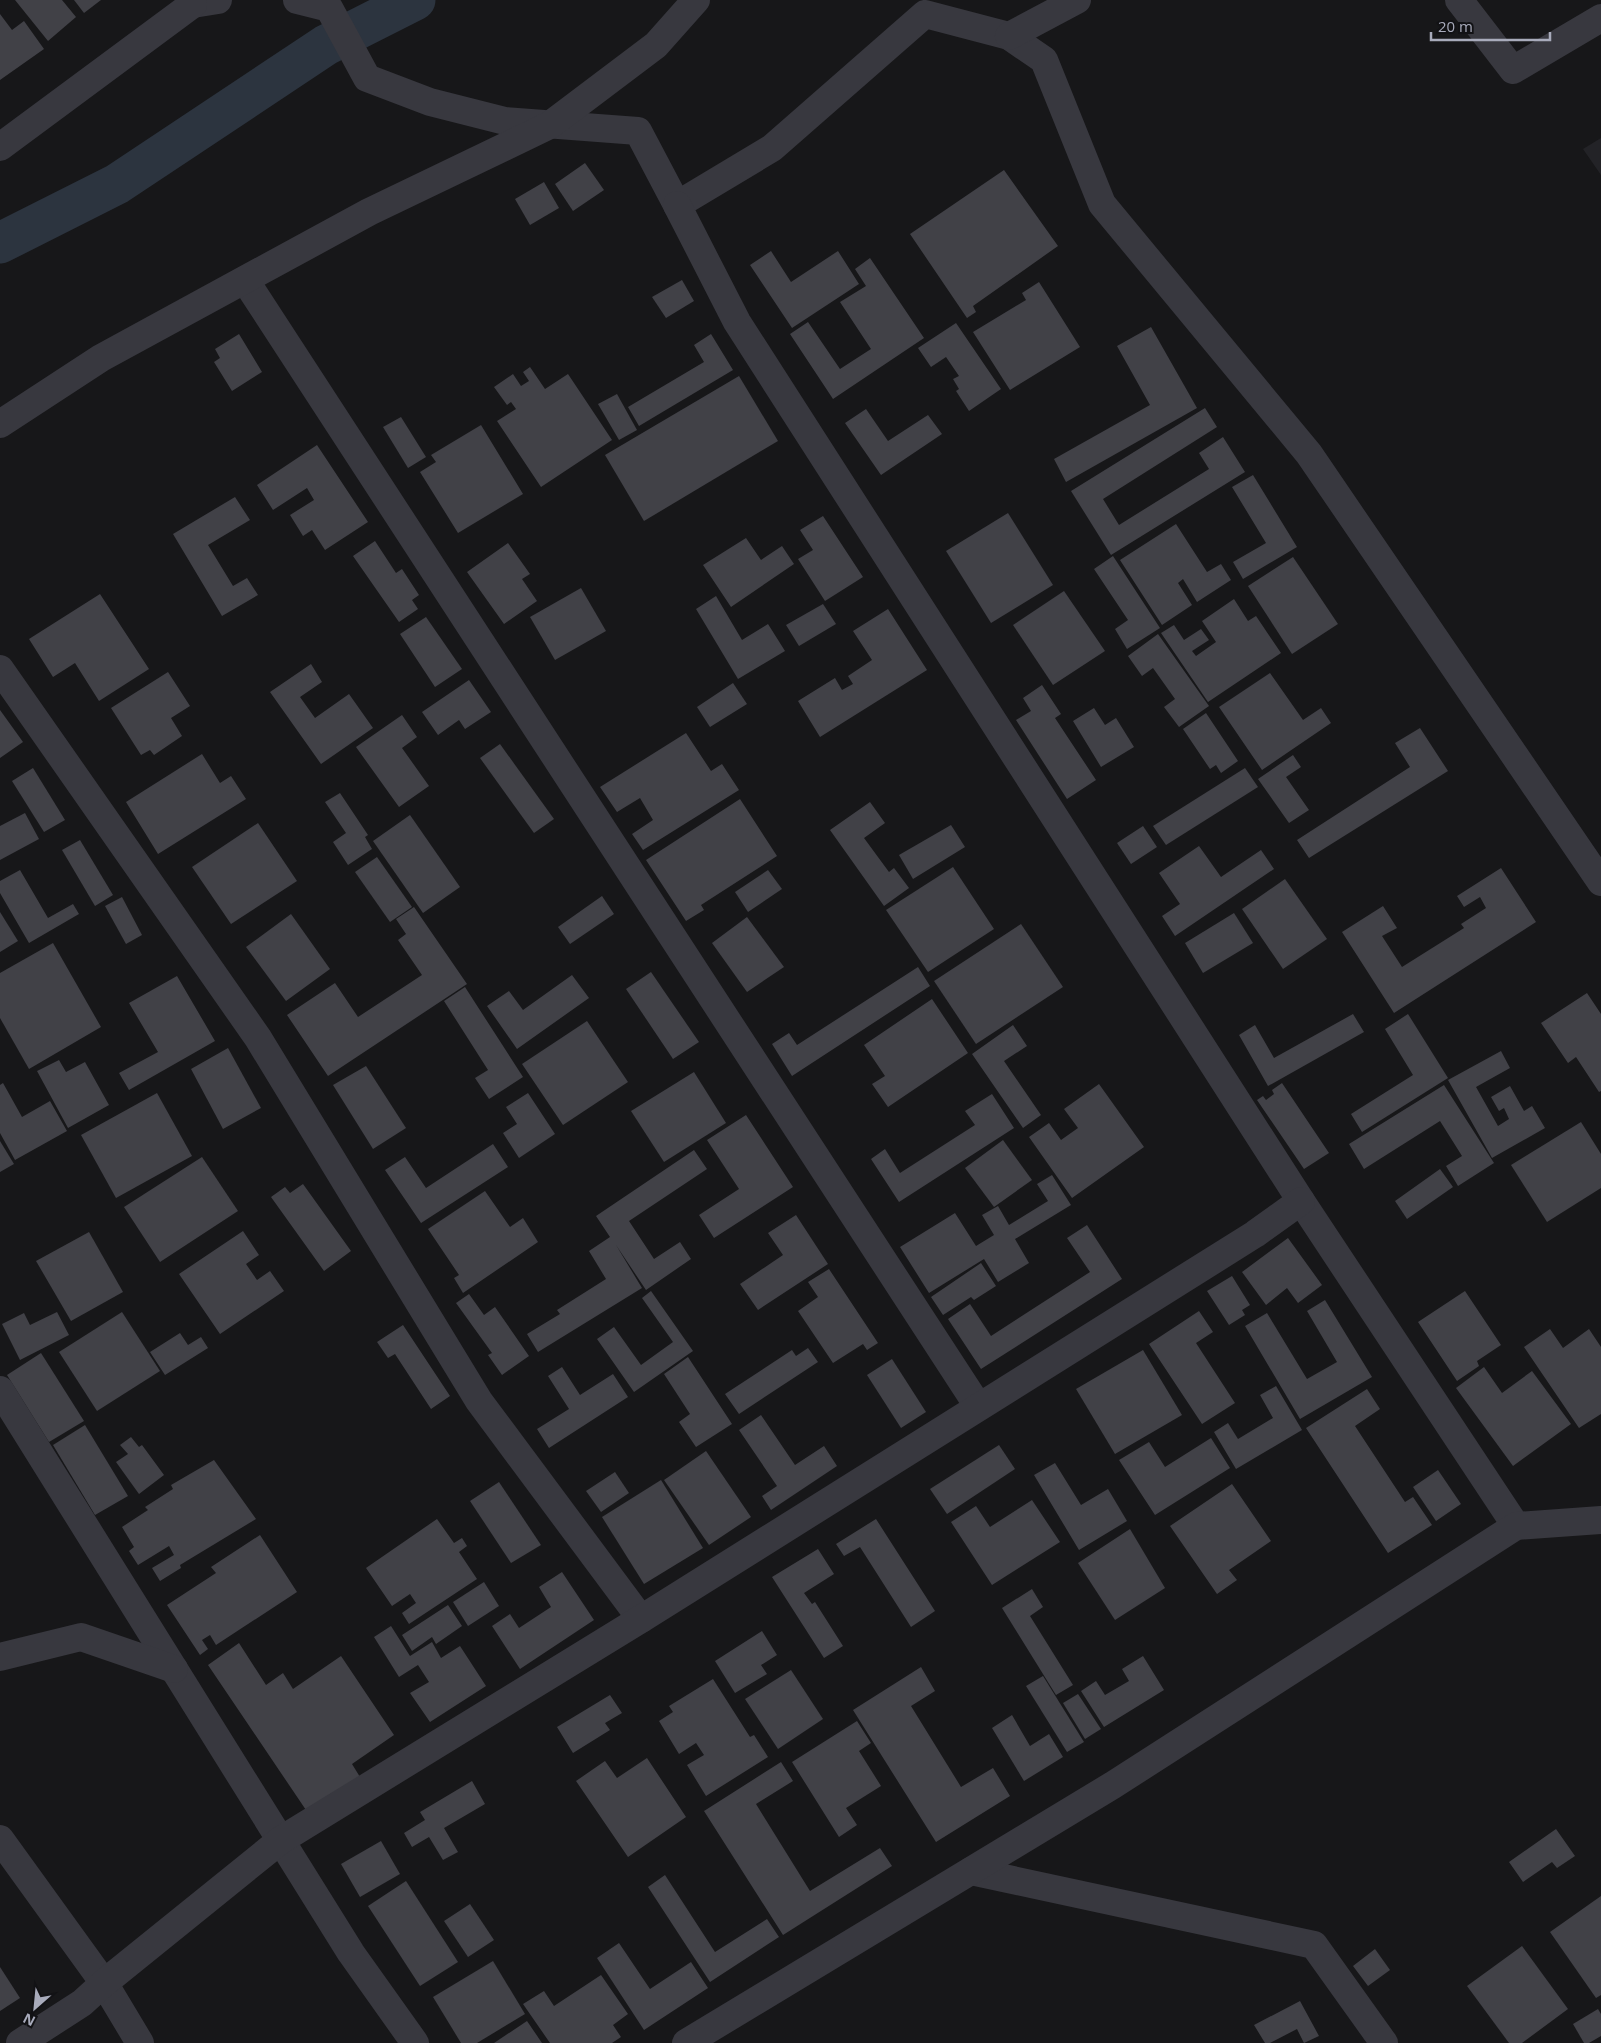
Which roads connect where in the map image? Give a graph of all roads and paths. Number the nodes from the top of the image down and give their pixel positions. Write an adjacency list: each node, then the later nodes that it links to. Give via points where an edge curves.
1 (297, 0): 6 (street)
2 (696, 0): 9 (street, via 656,46)
3 (1078, 0): 8 (street)
4 (1459, 0): 7 (street, via 1512,70)
5 (200, 1): 10 (street)
6 (334, 4): 9 (street, via 367,78 430,102 504,121)
7 (1601, 18)
8 (1009, 36): 11 (street, via 924,14 772,148); 15 (street, via 1044,60 1102,204 1309,454)
9 (550, 125): 11 (street, via 638,131); 12 (street, via 369,212)
10 (0, 147)
11 (677, 205): 16 (street, via 737,322)
12 (245, 280): 13 (street, via 101,358); 18 (street)
13 (0, 424)
14 (0, 669): 21 (street, via 258,1038 480,1401)
15 (1601, 882)
16 (1301, 1201): 18 (street, via 1254,1234); 20 (street)
17 (0, 1390): 23 (street)
18 (978, 1406): 21 (street)
19 (1601, 1520): 20 (street)
20 (1516, 1526): 26 (street, via 1113,1785)
21 (641, 1619): 25 (street)
22 (0, 1657): 23 (street, via 81,1637)
23 (174, 1669): 25 (street)
24 (0, 1839): 27 (street)
25 (281, 1840): 27 (street); 30 (street, via 351,1953)
26 (971, 1870): 31 (street); 32 (street, via 1314,1945)
27 (104, 1983): 28 (street, via 82,2003); 29 (street)
28 (20, 2043)
29 (140, 2043)
30 (415, 2043)
31 (686, 2043)
32 (1384, 2043)

